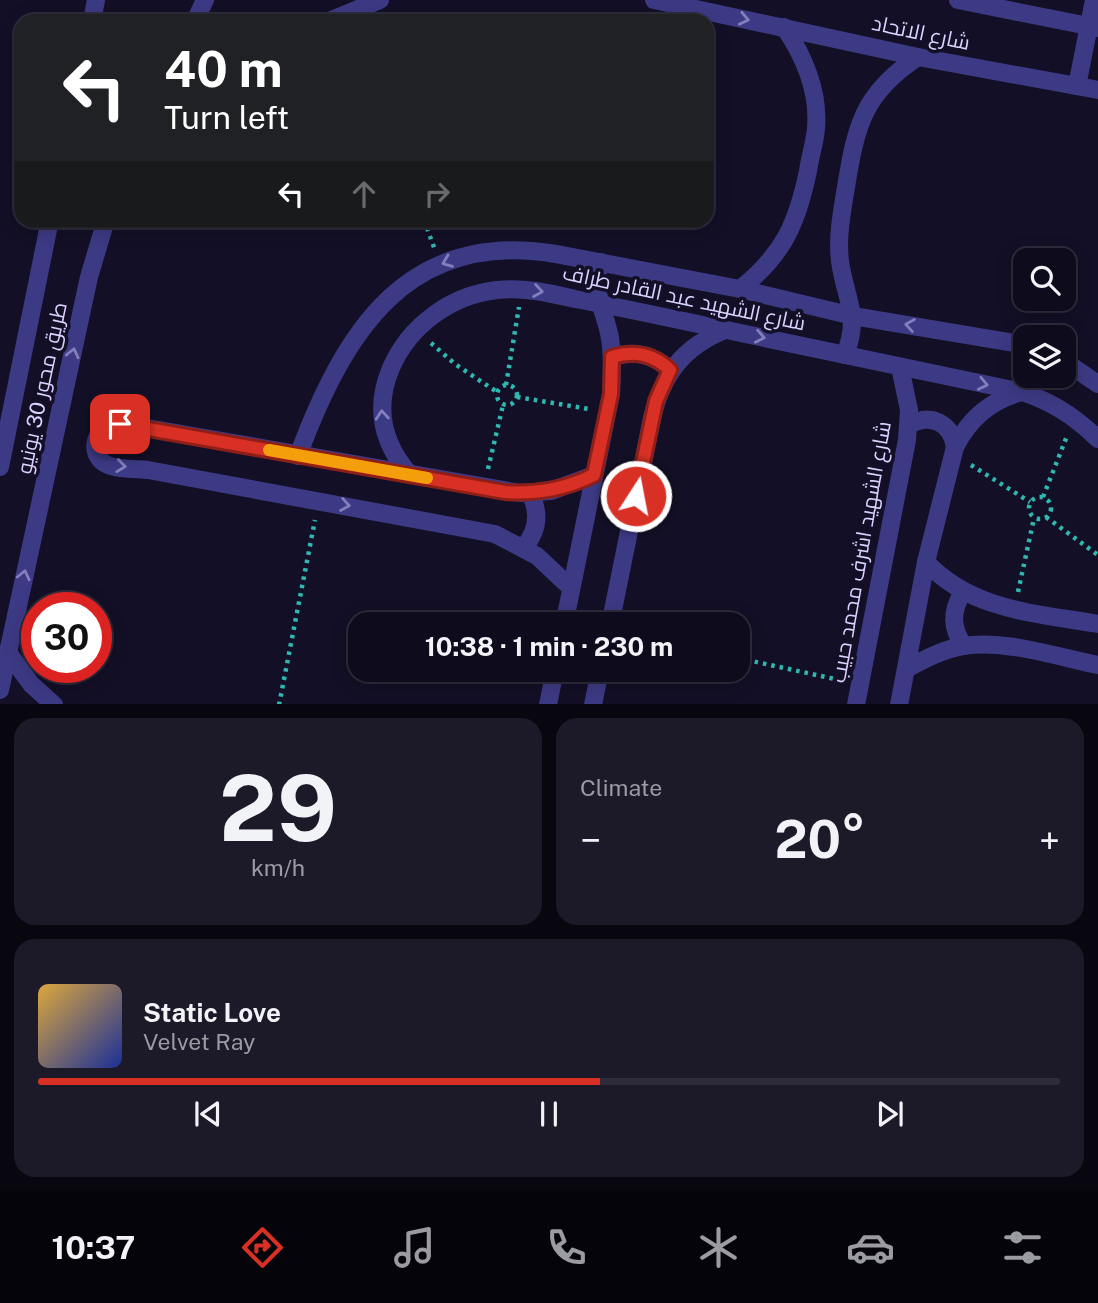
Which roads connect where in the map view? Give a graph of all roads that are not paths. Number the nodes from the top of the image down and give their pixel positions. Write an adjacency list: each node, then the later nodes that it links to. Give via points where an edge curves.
1 (380, 0): 5 (street)
2 (653, 0): 6 (street, شارع الاتحاد, one-way to 6)
3 (958, 0): 7 (street, شارع الاتحاد)
4 (1094, 0): 7 (street)
5 (345, 14)
6 (784, 27): 8 (street, شارع الاتحاد); 14 (street, via 809,75 816,128 796,218 774,258)
7 (1093, 27): 9 (street)
8 (918, 57): 9 (street, شارع الاتحاد); 16 (street, via 878,91 854,137 839,227 841,264)
9 (1077, 86): 10 (street, شارع الاتحاد)
10 (1098, 90)
11 (48, 228): 30 (street, طريق محور 30 يونيو)
12 (104, 228): 42 (street, طريق محور 30 يونيو, one-way to 12)
13 (601, 262): 14 (street, شارع الشهيد عبد القادر طراف); 15 (street, via 596,282); 29 (street, شارع الشهيد عبد القادر طراف, one-way to 29, via 530,249 503,249 460,256 401,286 367,321 328,387)
14 (740, 289): 16 (street, شارع الشهيد عبد القادر طراف)
15 (599, 303): 17 (street, شارع الشهيد عبد القادر طراف); 20 (street); 31 (street, شارع الشهيد عبد القادر طراف, one-way to 15, via 384,432 381,397 393,363 416,330 440,310 494,290 522,289)
16 (853, 316): 18 (street, شارع الشهيد عبد القادر طراف, one-way to 16); 19 (street)
17 (725, 330): 19 (street, شارع الشهيد عبد القادر طراف, one-way to 19); 23 (street, via 694,346)
18 (1013, 343)
19 (845, 355): 21 (street, شارع الشهيد عبد القادر طراف)
20 (612, 357): 23 (street, via 643,354); 32 (street, via 611,394)
21 (900, 367): 25 (street, شارع الشهيد عبد القادر طراف, one-way to 25); 26 (street, شارع الشهيد اشرف محمد حبيب)
22 (1076, 368): 24 (street)
23 (670, 370): 39 (street, via 652,418)
24 (1098, 384)
25 (1022, 392): 27 (street, شارع الشهيد عبد القادر طراف, via 1044,399); 28 (street, via 989,405 963,430)
26 (909, 425): 28 (street, via 934,419 949,430); 51 (street, شارع الشهيد اشرف محمد حبيب)
27 (1098, 439)
28 (954, 450): 35 (street)
29 (298, 456): 31 (street); 34 (street, one-way to 34, via 130,425 111,425 95,442 98,457 113,466 480,530)
30 (0, 467)
31 (410, 475): 33 (street)
32 (594, 475): 33 (street, via 566,487); 36 (street)
33 (530, 493): 34 (street, via 537,521)
34 (524, 547): 36 (street, via 550,565)
35 (926, 562): 37 (street); 44 (street)
36 (571, 588): 38 (street)
37 (963, 593): 40 (street, via 1014,609); 41 (street, via 954,620)
38 (566, 612)
39 (613, 612)
40 (1098, 624)
41 (964, 646): 43 (street, via 1005,646); 44 (street)
42 (7, 651): 47 (street, طريق محور 30 يونيو); 48 (street)
43 (1098, 665)
44 (908, 668): 52 (street)
45 (553, 682): 49 (street)
46 (598, 682): 50 (street)
47 (0, 690)
48 (53, 704)
49 (548, 704)
50 (593, 704)
51 (856, 704)
52 (899, 704)

